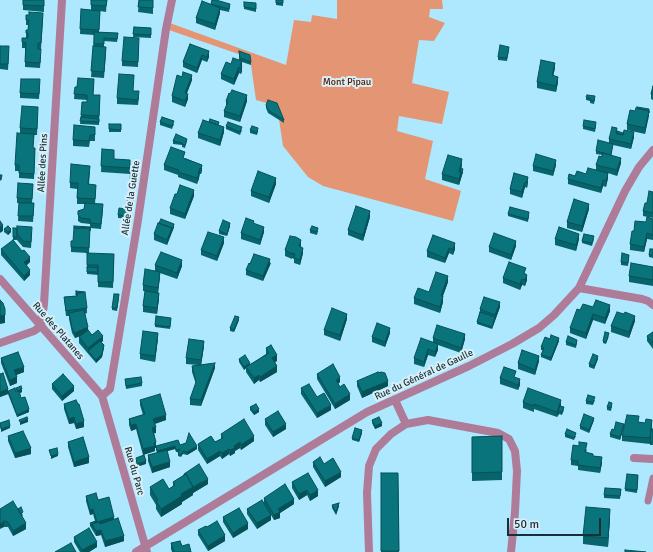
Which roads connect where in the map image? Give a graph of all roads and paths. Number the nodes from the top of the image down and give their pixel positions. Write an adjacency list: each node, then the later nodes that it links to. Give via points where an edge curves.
1 (62, 0): 7 (street, Allée des Pins)
2 (172, 0): 9 (street, Allée de la Guette, via 110,389)
3 (653, 150): 5 (street, Rue du Général de Gaulle, via 625,191)
4 (0, 279): 7 (street, Rue des Platanes)
5 (579, 288): 6 (street, via 642,299); 10 (street, Rue du Général de Gaulle, via 539,328 470,366)
6 (653, 305)
7 (41, 326): 8 (street); 9 (street, Rue des Platanes)
8 (0, 343)
9 (102, 396): 16 (street, Rue du Parc)
10 (395, 400): 11 (street); 16 (street, Rue du Général de Gaulle, via 367,412)
11 (406, 424): 18 (street, via 376,449 369,466); 19 (street, via 428,420 498,433 509,439 515,451 517,471 516,512)
12 (634, 458): 13 (street)
13 (653, 459)
14 (653, 478): 15 (lane)
15 (648, 501)
16 (146, 549): 17 (street, Rue du Général de Gaulle)
17 (136, 552)
18 (369, 552)
19 (511, 552)

